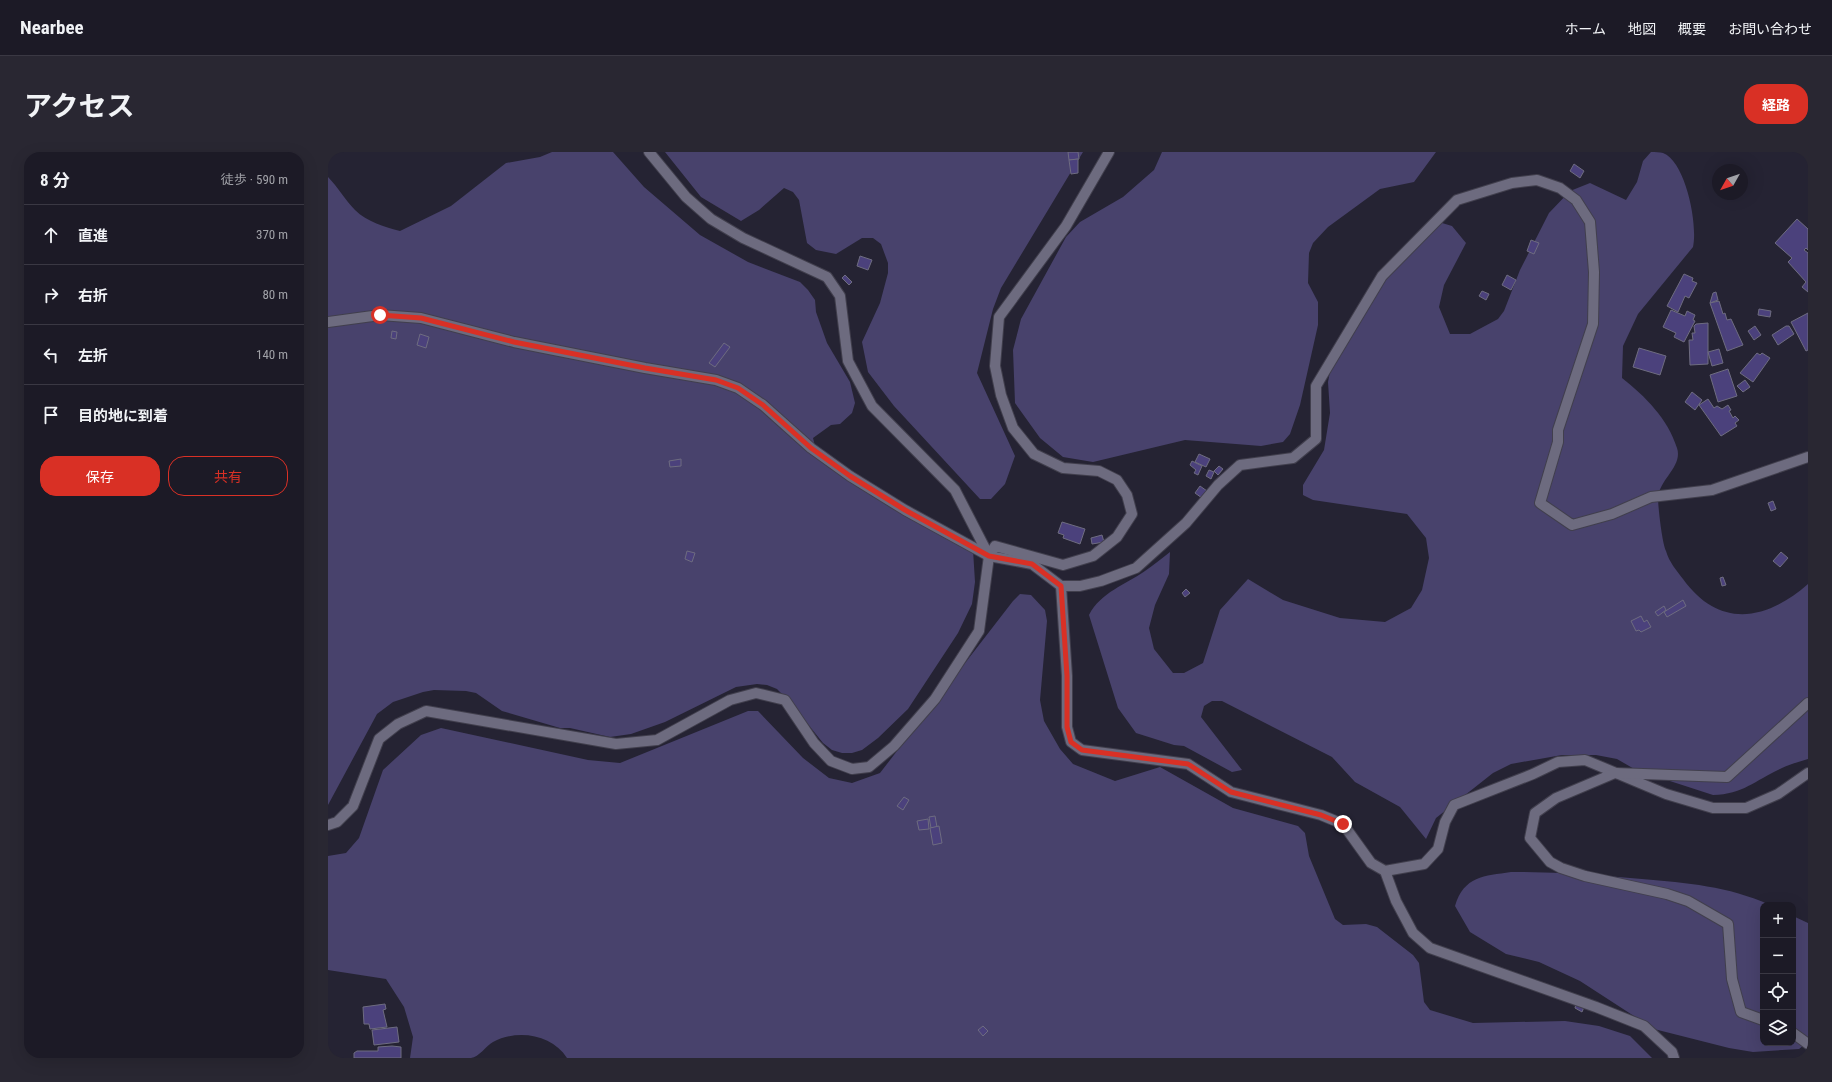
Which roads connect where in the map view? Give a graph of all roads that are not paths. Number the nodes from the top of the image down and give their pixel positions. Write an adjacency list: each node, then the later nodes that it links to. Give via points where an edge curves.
1 (649, 152): 5 (street, via 686,197 712,219 743,238 827,278 840,296 848,361 872,406 955,490)
2 (1109, 152): 5 (street, via 1066,226 999,317 995,366 1001,395 1013,428 1034,454 1064,468 1099,471 1117,480 1127,495 1132,514 1117,537 1093,556 1070,563 1063,565 995,546)
3 (328, 322): 5 (street, via 380,315 421,318 514,342 716,380 738,388 763,405 811,448 850,476 905,510)
4 (1808, 457): 6 (street, via 1712,490 1651,497 1612,514 1572,525 1540,504 1558,442 1558,430 1593,324 1594,272 1590,222 1576,200 1560,188 1537,180 1512,183 1457,200 1382,276 1316,386 1316,439 1293,458 1240,465 1218,485 1186,523 1136,568 1101,581 1080,586)
5 (989, 556): 6 (street, via 1032,564); 10 (street, via 979,631 935,699 894,746 869,767 852,769 831,761 814,742 785,700 756,692 730,700 656,740 616,744 426,711 398,724 379,739 353,806 337,822)
6 (1061, 586): 11 (street, via 1067,676 1067,727 1071,742 1082,750 1188,764 1231,792 1321,815 1343,824 1370,863)
7 (1808, 703): 8 (street, via 1727,777)
8 (1614, 773): 9 (street, via 1666,794 1713,808 1746,808 1778,794); 11 (street, via 1585,760 1558,762 1454,805 1445,822 1438,849 1424,864); 12 (street, via 1556,798 1535,813 1530,838 1550,862 1562,868 1688,901 1728,924 1732,980 1741,1012)
9 (1808, 773)
10 (328, 825)
11 (1385, 871): 15 (street, via 1396,901 1413,933 1430,948 1644,1026 1672,1052)
12 (1760, 1019)
13 (1796, 1035): 14 (street)
14 (1808, 1044)
15 (1674, 1058)

